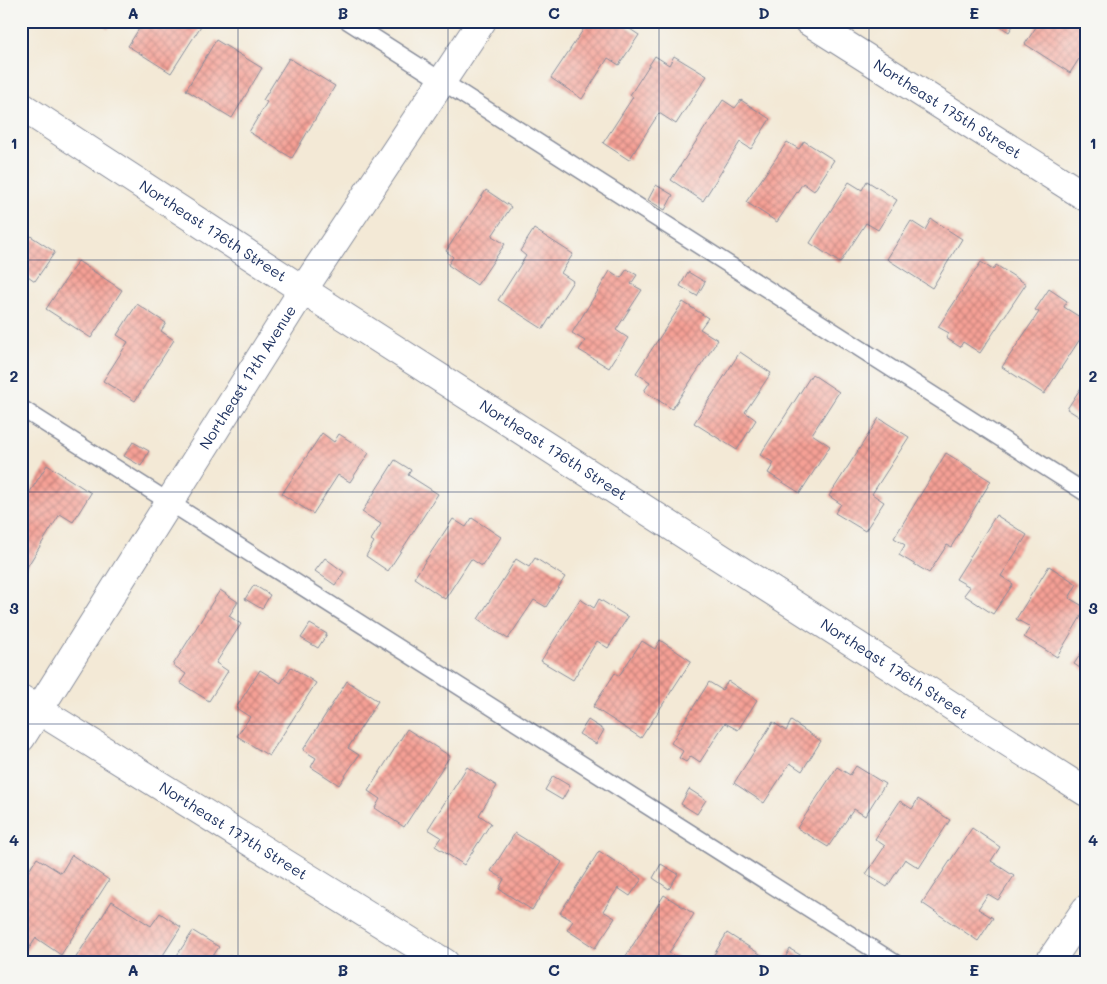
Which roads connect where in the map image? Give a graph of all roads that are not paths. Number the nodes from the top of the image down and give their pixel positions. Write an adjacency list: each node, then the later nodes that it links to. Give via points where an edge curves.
1 (348, 21): 4 (lane)
2 (482, 21): 4 (street, Northeast 17th Avenue)
3 (808, 21): 6 (street, Northeast 175th Street)
4 (442, 81): 7 (street, Northeast 17th Avenue); 9 (lane)
5 (21, 106): 7 (street, Northeast 176th Street)
6 (1086, 197)
7 (303, 290): 10 (street, Northeast 17th Avenue); 13 (street, Northeast 176th Street)
8 (21, 408): 10 (lane)
9 (1086, 493)
10 (169, 502): 11 (street, Northeast 17th Avenue); 16 (lane)
11 (30, 705): 12 (street, Northeast 17th Avenue); 15 (street, Northeast 177th Street)
12 (21, 738)
13 (1086, 792)
14 (1086, 909): 17 (street)
15 (445, 963)
16 (895, 963)
17 (1049, 963)

